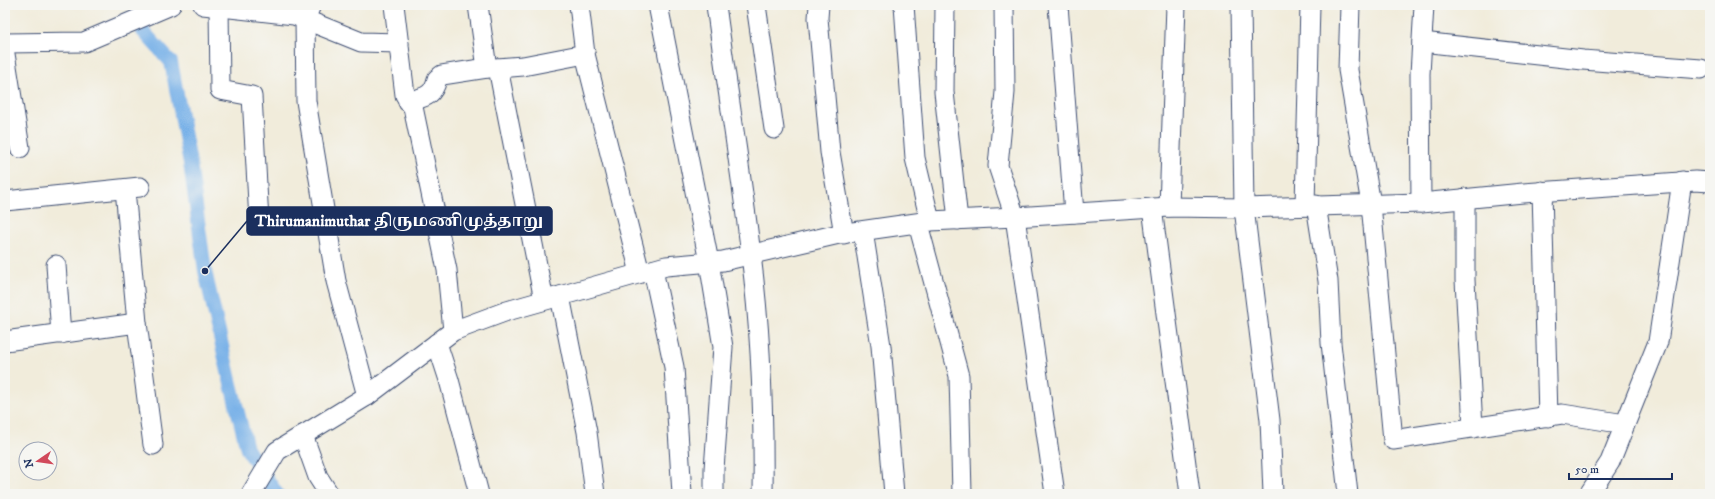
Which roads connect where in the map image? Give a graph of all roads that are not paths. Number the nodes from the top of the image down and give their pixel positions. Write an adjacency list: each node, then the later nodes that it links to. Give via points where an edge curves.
1 (171, 5): 21 (street, via 84,42)
2 (394, 5): 22 (street)
3 (478, 5): 25 (street)
4 (578, 5): 24 (street)
5 (658, 5): 48 (street)
6 (716, 5): 47 (street)
7 (756, 5): 28 (street)
8 (819, 5): 46 (street, via 830,152)
9 (904, 5): 44 (street, via 915,158)
10 (945, 5): 42 (street, via 944,92)
11 (1004, 5): 41 (street, via 1005,92 998,166)
12 (1058, 5): 40 (street)
13 (1176, 5): 38 (street)
14 (1241, 5): 39 (street)
15 (1310, 5): 37 (street)
16 (1350, 5): 36 (street, via 1348,70)
17 (1424, 5): 20 (street)
18 (214, 6): 19 (street, via 294,15); 43 (street, via 220,90 252,96)
19 (308, 13): 22 (street, via 361,42); 57 (street, via 307,109 336,281)
20 (1422, 42): 26 (street, via 1583,60); 35 (street)
21 (5, 43)
22 (399, 43): 27 (street, via 404,95)
23 (5, 54): 29 (street)
24 (585, 54): 25 (street, via 523,66); 50 (street)
25 (493, 68): 27 (street, via 442,75 437,79 431,93); 51 (street)
26 (1701, 69)
27 (408, 102): 53 (street, via 412,108 447,270)
28 (774, 129)
29 (20, 148)
30 (1682, 181): 31 (street); 32 (street); 59 (street, via 1658,342)
31 (1710, 182)
32 (1542, 191): 33 (street); 58 (street)
33 (1465, 198): 35 (street); 60 (street, via 1465,280)
34 (5, 201): 52 (street, via 132,188)
35 (1421, 203): 36 (street)
36 (1371, 204): 37 (street); 60 (street, via 1393,440)
37 (1310, 205): 39 (street); 75 (street, via 1328,281 1331,343)
38 (1161, 207): 39 (street); 40 (street); 73 (street)
39 (1244, 208): 74 (street, via 1270,420)
40 (1074, 213): 41 (street)
41 (1015, 217): 42 (street); 72 (street)
42 (958, 220): 44 (street)
43 (259, 221)
44 (924, 223): 45 (street); 71 (street, via 959,376)
45 (863, 231): 46 (street); 70 (street, via 881,346)
46 (844, 234): 47 (street)
47 (751, 255): 48 (street); 69 (street, via 763,432)
48 (709, 262): 50 (street, via 666,266); 68 (street, via 723,347)
49 (56, 266): 54 (street)
50 (646, 271): 51 (street); 67 (street, via 674,367)
51 (552, 298): 53 (street); 66 (street, via 587,432)
52 (137, 323): 54 (street); 62 (street)
53 (454, 331): 56 (street)
54 (62, 334): 55 (street)
55 (5, 342)
56 (437, 343): 57 (street); 65 (street)
57 (367, 396): 61 (street)
58 (1548, 417): 59 (street, via 1562,414); 60 (street)
59 (1625, 424): 76 (street, via 1610,462)
60 (1473, 428)
61 (303, 435): 63 (street, via 277,451); 64 (street, via 318,477)
62 (153, 445)
63 (251, 494)
64 (329, 494)
65 (479, 494)
66 (595, 494)
67 (682, 494)
68 (714, 494)
69 (763, 494)
70 (894, 494)
71 (962, 494)
72 (1055, 494)
73 (1190, 494)
74 (1273, 494)
75 (1348, 494)
76 (1589, 494)

